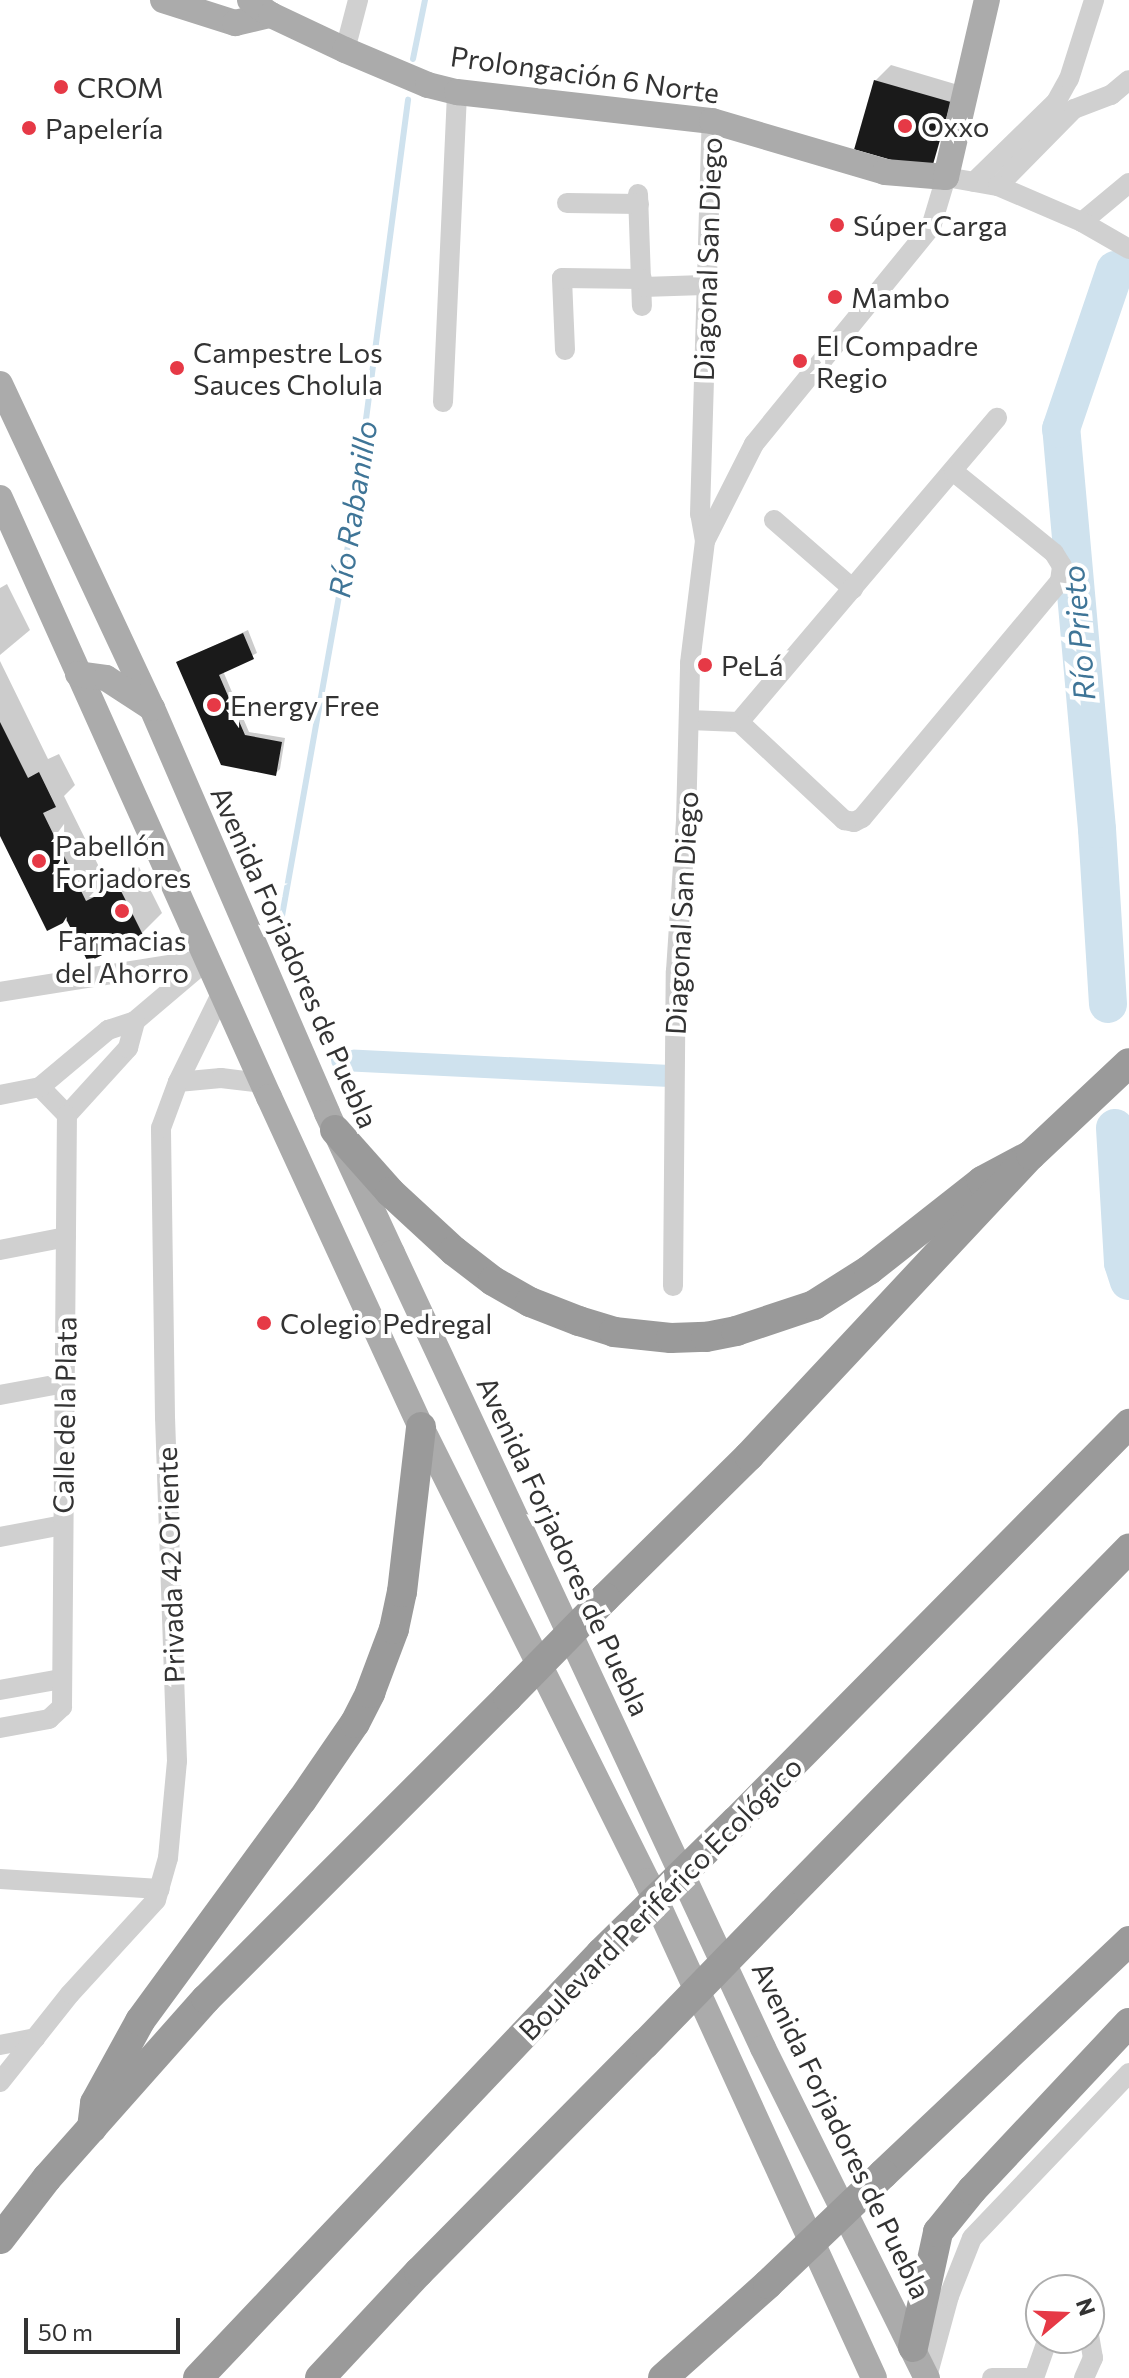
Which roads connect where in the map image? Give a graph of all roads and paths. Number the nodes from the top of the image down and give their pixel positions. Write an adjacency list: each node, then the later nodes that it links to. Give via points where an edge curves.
1 (163, 0): 5 (main road, Prolongación 6 Norte, via 235,23)
2 (358, 0): 6 (street)
3 (987, 0): 10 (main road)
4 (1094, 0): 11 (street, via 1069,79 1056,102)
5 (261, 7): 6 (main road, Prolongación 6 Norte)
6 (345, 50): 8 (main road, Prolongación 6 Norte)
7 (1129, 80): 13 (street, via 1111,95 1074,109)
8 (457, 92): 9 (main road, Prolongación 6 Norte); 21 (street)
9 (712, 121): 10 (main road, Prolongación 6 Norte, via 885,172); 17 (street, Diagonal San Diego)
10 (946, 177): 11 (street); 26 (street, Diagonal San Diego, via 931,227 754,444)
11 (974, 182): 13 (street)
12 (1129, 183): 15 (street)
13 (998, 186): 15 (street)
14 (567, 203): 18 (street, via 639,199)
15 (1082, 222): 16 (street)
16 (1129, 249)
17 (704, 285): 18 (street); 26 (street, Diagonal San Diego, via 700,514)
18 (642, 291): 19 (street, via 562,278)
19 (565, 350)
20 (0, 384): 29 (main road, Avenida Forjadores de Puebla)
21 (443, 402)
22 (997, 418): 23 (street)
23 (954, 472): 27 (street); 31 (street, via 1054,553 1062,566 1060,581 862,818 844,820)
24 (0, 498): 28 (main road)
25 (774, 520): 27 (street)
26 (705, 541): 30 (street, Diagonal San Diego, via 690,663)
27 (853, 589): 31 (street)
28 (78, 674): 29 (main road, via 106,678); 32 (main road)
29 (152, 708): 42 (main road, Avenida Forjadores de Puebla)
30 (689, 720): 31 (street); 46 (street, Diagonal San Diego, via 676,971)
31 (739, 722)
32 (208, 959): 33 (street); 34 (main road); 35 (street)
33 (1, 991)
34 (222, 992): 37 (street, Privada 42 Oriente); 38 (main road)
35 (135, 1021): 39 (street, via 108,1030); 41 (street, via 128,1048)
36 (1129, 1063): 43 (highway)
37 (178, 1082): 38 (street, via 221,1078); 58 (street, Privada 42 Oriente, via 161,1128 177,1761)
38 (262, 1083): 50 (main road)
39 (40, 1087): 40 (street); 41 (street)
40 (0, 1095)
41 (67, 1115): 44 (street, Calle de la Plata)
42 (335, 1130): 43 (highway, via 390,1192 493,1281 579,1321 614,1332 671,1338 736,1331 814,1305 869,1270 982,1181); 67 (main road, Avenida Forjadores de Puebla, via 763,2048)
43 (1031, 1155): 65 (highway, bridge, via 749,1456 206,1999)
44 (66, 1237): 45 (street); 47 (street, Calle de la Plata)
45 (0, 1250)
46 (673, 1286)
47 (65, 1383): 48 (street); 51 (street, Calle de la Plata)
48 (0, 1395)
49 (1129, 1424): 70 (highway, Boulevard Periférico Ecológico, bridge, via 601,1953)
50 (421, 1427): 65 (highway, via 402,1592 370,1693 320,1774 140,2021 95,2103); 73 (main road, via 647,1881)
51 (63, 1525): 52 (street); 54 (street, Calle de la Plata)
52 (0, 1537)
53 (1129, 1549): 71 (highway, bridge)
54 (62, 1679): 55 (street); 56 (street, Calle de la Plata, via 62,1707 57,1713)
55 (0, 1690)
56 (0, 1728)
57 (0, 1879): 58 (street)
58 (160, 1889): 61 (street, via 156,1900)
59 (1129, 1941): 72 (highway, bridge)
60 (1129, 2023): 67 (highway, via 938,2232)
61 (35, 2038): 62 (street); 64 (street)
62 (0, 2045)
63 (1129, 2073): 74 (street, via 972,2238 949,2296)
64 (0, 2082)
65 (92, 2128): 66 (highway)
66 (0, 2239)
67 (913, 2347): 74 (main road, Avenida Forjadores de Puebla)
68 (1042, 2354): 77 (street)
69 (1092, 2354): 78 (street)
70 (198, 2378)
71 (320, 2378)
72 (663, 2378)
73 (874, 2378)
74 (927, 2378)
75 (992, 2378): 76 (street)
76 (1026, 2378)
77 (1034, 2378)
78 (1084, 2378)

